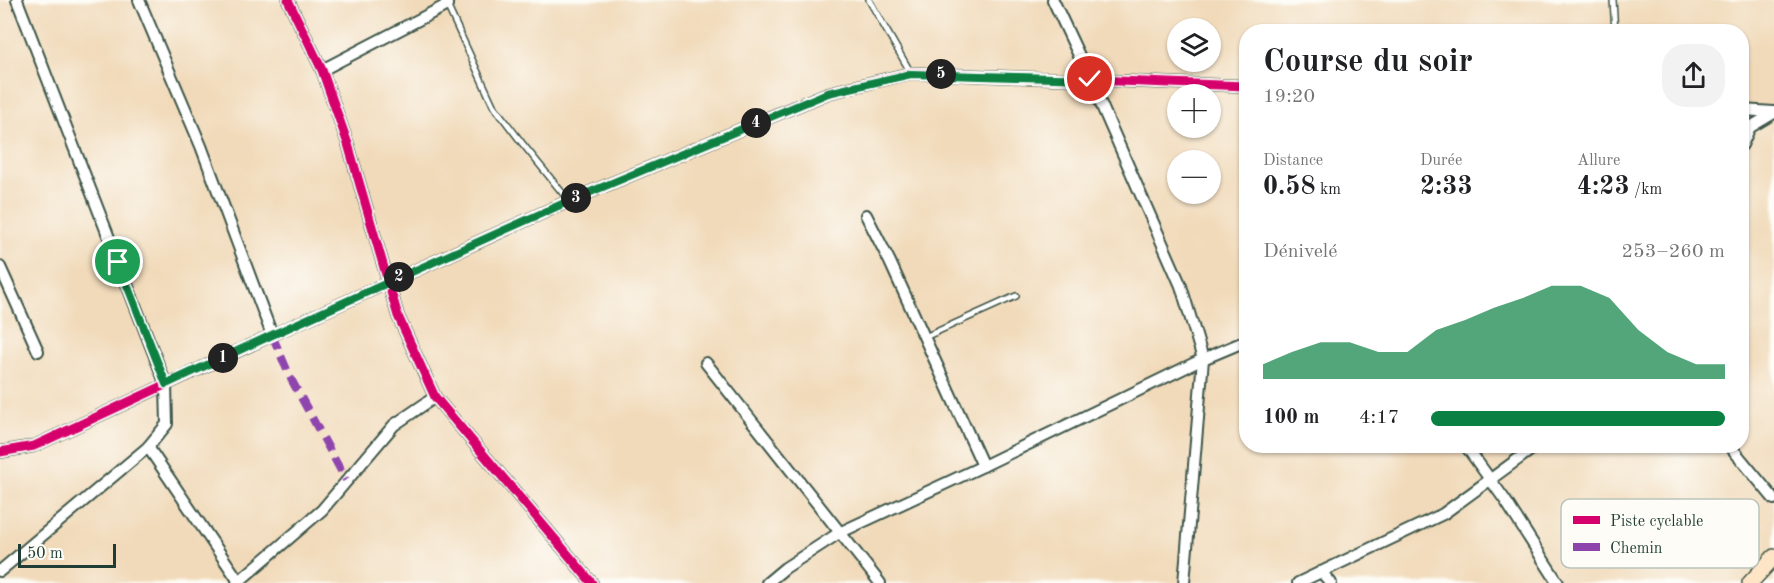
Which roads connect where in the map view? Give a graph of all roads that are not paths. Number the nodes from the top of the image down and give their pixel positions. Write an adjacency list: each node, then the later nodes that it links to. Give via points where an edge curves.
1 (17, 0): 27 (street)
2 (139, 0): 21 (street, via 201,146)
3 (288, 0): 9 (street)
4 (869, 0): 10 (lane)
5 (1053, 0): 11 (street)
6 (1613, 0): 8 (lane)
7 (447, 2): 9 (street); 16 (lane, via 493,105)
8 (1614, 24)
9 (322, 70): 19 (street)
10 (911, 74): 11 (street); 16 (street, via 828,93)
11 (1090, 79): 12 (street); 25 (street, via 1181,286)
12 (1239, 86)
13 (1749, 110): 14 (street)
14 (1774, 112): 15 (street)
15 (1749, 128)
16 (569, 201): 19 (street)
17 (866, 215): 22 (street)
18 (0, 267): 24 (street)
19 (389, 282): 21 (street); 28 (street, via 398,316)
20 (1016, 296): 22 (lane)
21 (272, 335): 27 (street)
22 (925, 337): 34 (street)
23 (1239, 344): 25 (street)
24 (38, 351)
25 (1203, 359): 34 (street); 46 (street)
26 (706, 363): 38 (street)
27 (166, 384): 29 (street, via 167,424); 30 (street, via 34,446)
28 (435, 397): 42 (street, via 394,425 321,510); 43 (street)
29 (148, 447): 40 (street); 42 (street)
30 (0, 452)
31 (1471, 453): 35 (street)
32 (1527, 453): 35 (street)
33 (1737, 453): 36 (street)
34 (983, 466): 38 (street)
35 (1491, 480): 41 (street, via 1443,514); 49 (street)
36 (1770, 485): 37 (street)
37 (1774, 499)
38 (839, 532): 44 (street); 45 (street)
39 (1774, 557): 50 (street)
40 (0, 571)
41 (1321, 572): 47 (street); 48 (street)
42 (239, 582)
43 (592, 583)
44 (767, 583)
45 (880, 583)
46 (1184, 583)
47 (1298, 583)
48 (1330, 583)
49 (1558, 583)
50 (1750, 583)

